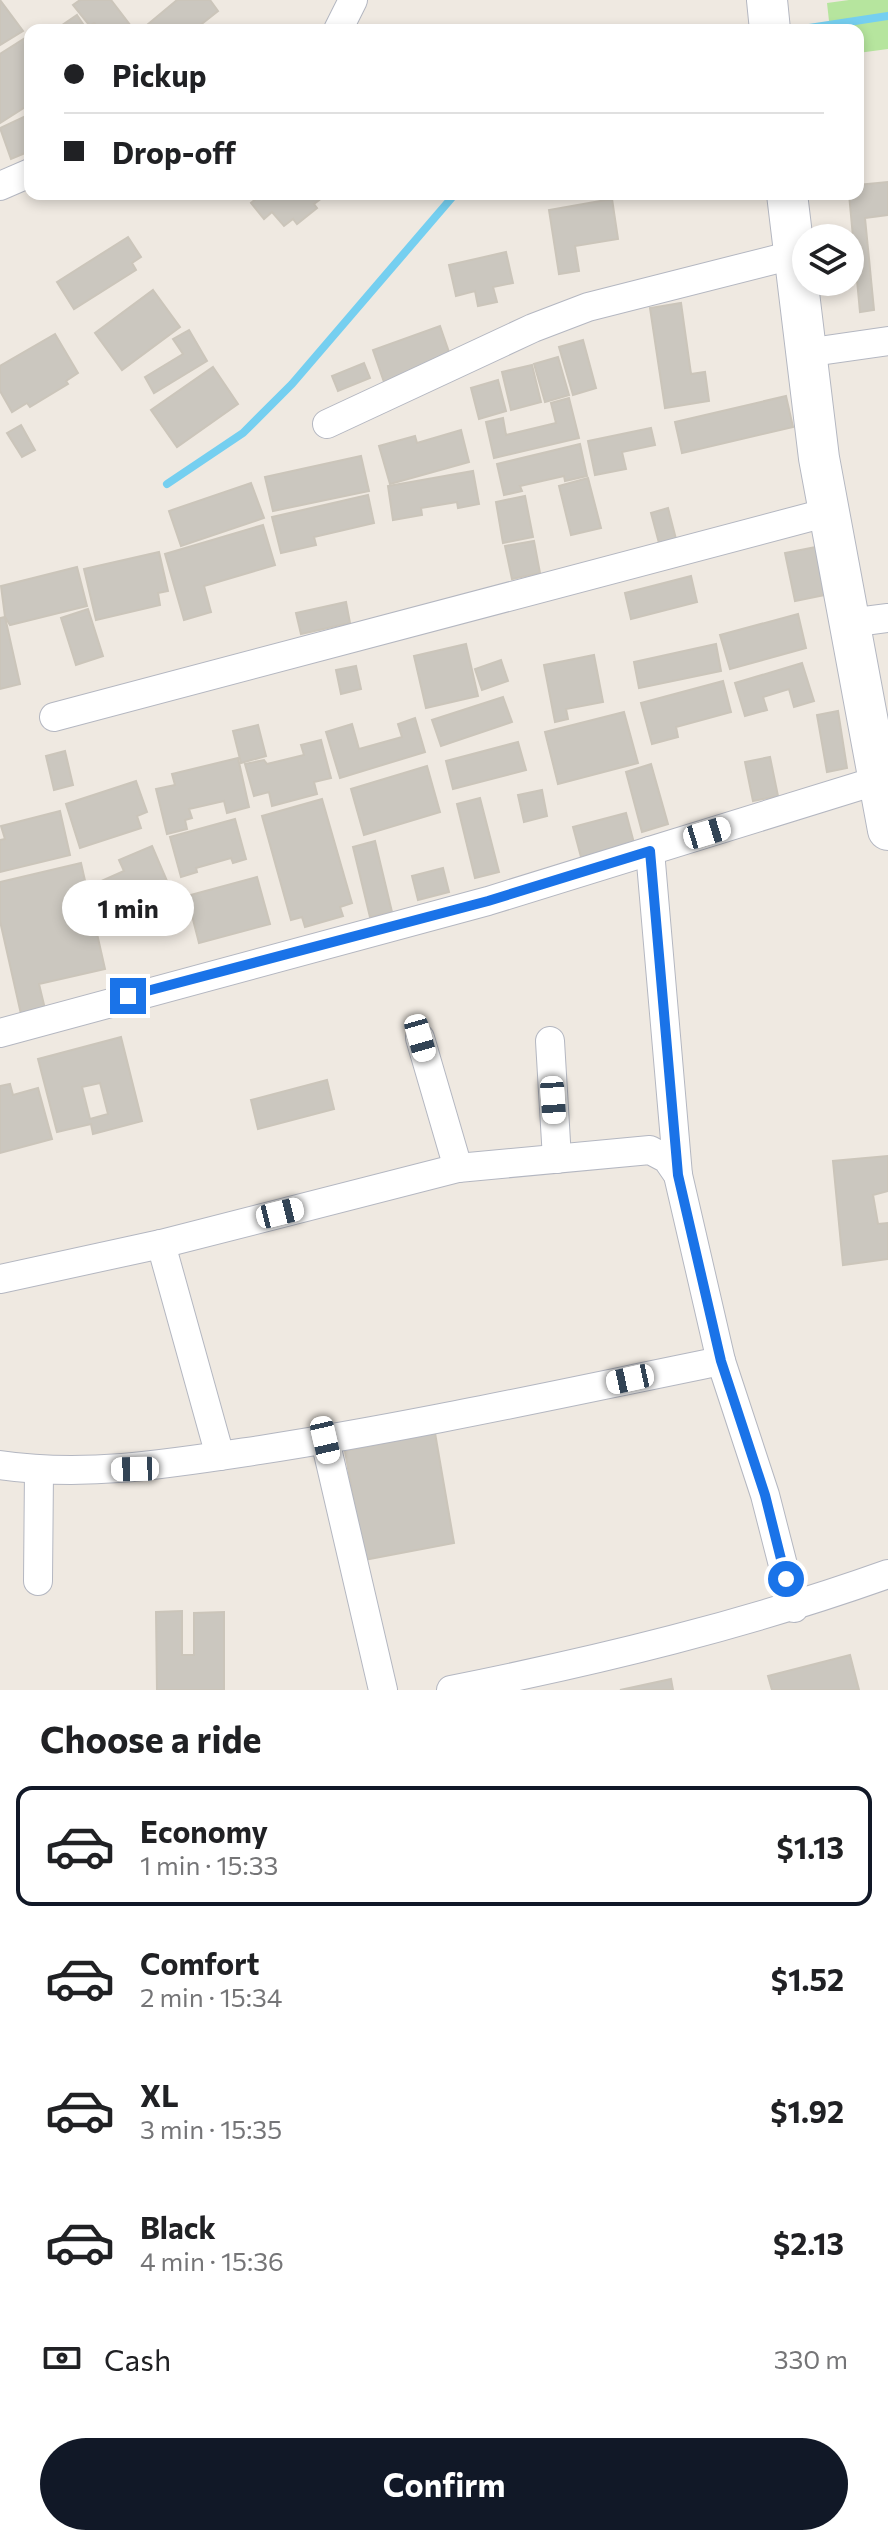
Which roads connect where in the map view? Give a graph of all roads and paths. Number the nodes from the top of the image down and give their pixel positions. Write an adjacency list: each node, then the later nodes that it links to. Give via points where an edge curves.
1 (353, 0): 2 (street)
2 (341, 24)
3 (24, 176): 4 (street)
4 (0, 186)
5 (788, 200): 6 (street)
6 (792, 245)
7 (792, 255): 11 (street, via 588,307)
8 (798, 296): 10 (street)
9 (888, 341): 10 (street)
10 (805, 353): 12 (street)
11 (327, 424)
12 (829, 512): 13 (street); 14 (street)
13 (869, 621): 15 (street)
14 (54, 717)
15 (879, 780): 16 (street); 17 (street)
16 (888, 830)
17 (650, 851): 18 (street, via 488,901); 23 (street)
18 (0, 1033)
19 (420, 1038): 22 (street)
20 (550, 1041): 21 (street)
21 (557, 1159): 22 (street); 23 (street, via 650,1150 667,1159)
22 (458, 1168): 24 (street)
23 (678, 1175): 26 (street)
24 (161, 1244): 25 (street); 28 (street)
25 (0, 1279)
26 (721, 1361): 27 (street); 33 (street, via 765,1495)
27 (325, 1440): 28 (street); 34 (street)
28 (220, 1456): 30 (street, via 135,1469)
29 (0, 1465): 30 (street)
30 (39, 1471): 32 (street)
31 (888, 1574): 33 (street)
32 (38, 1581)
33 (794, 1608): 35 (street, via 604,1659)
34 (383, 1690)
35 (451, 1690)

